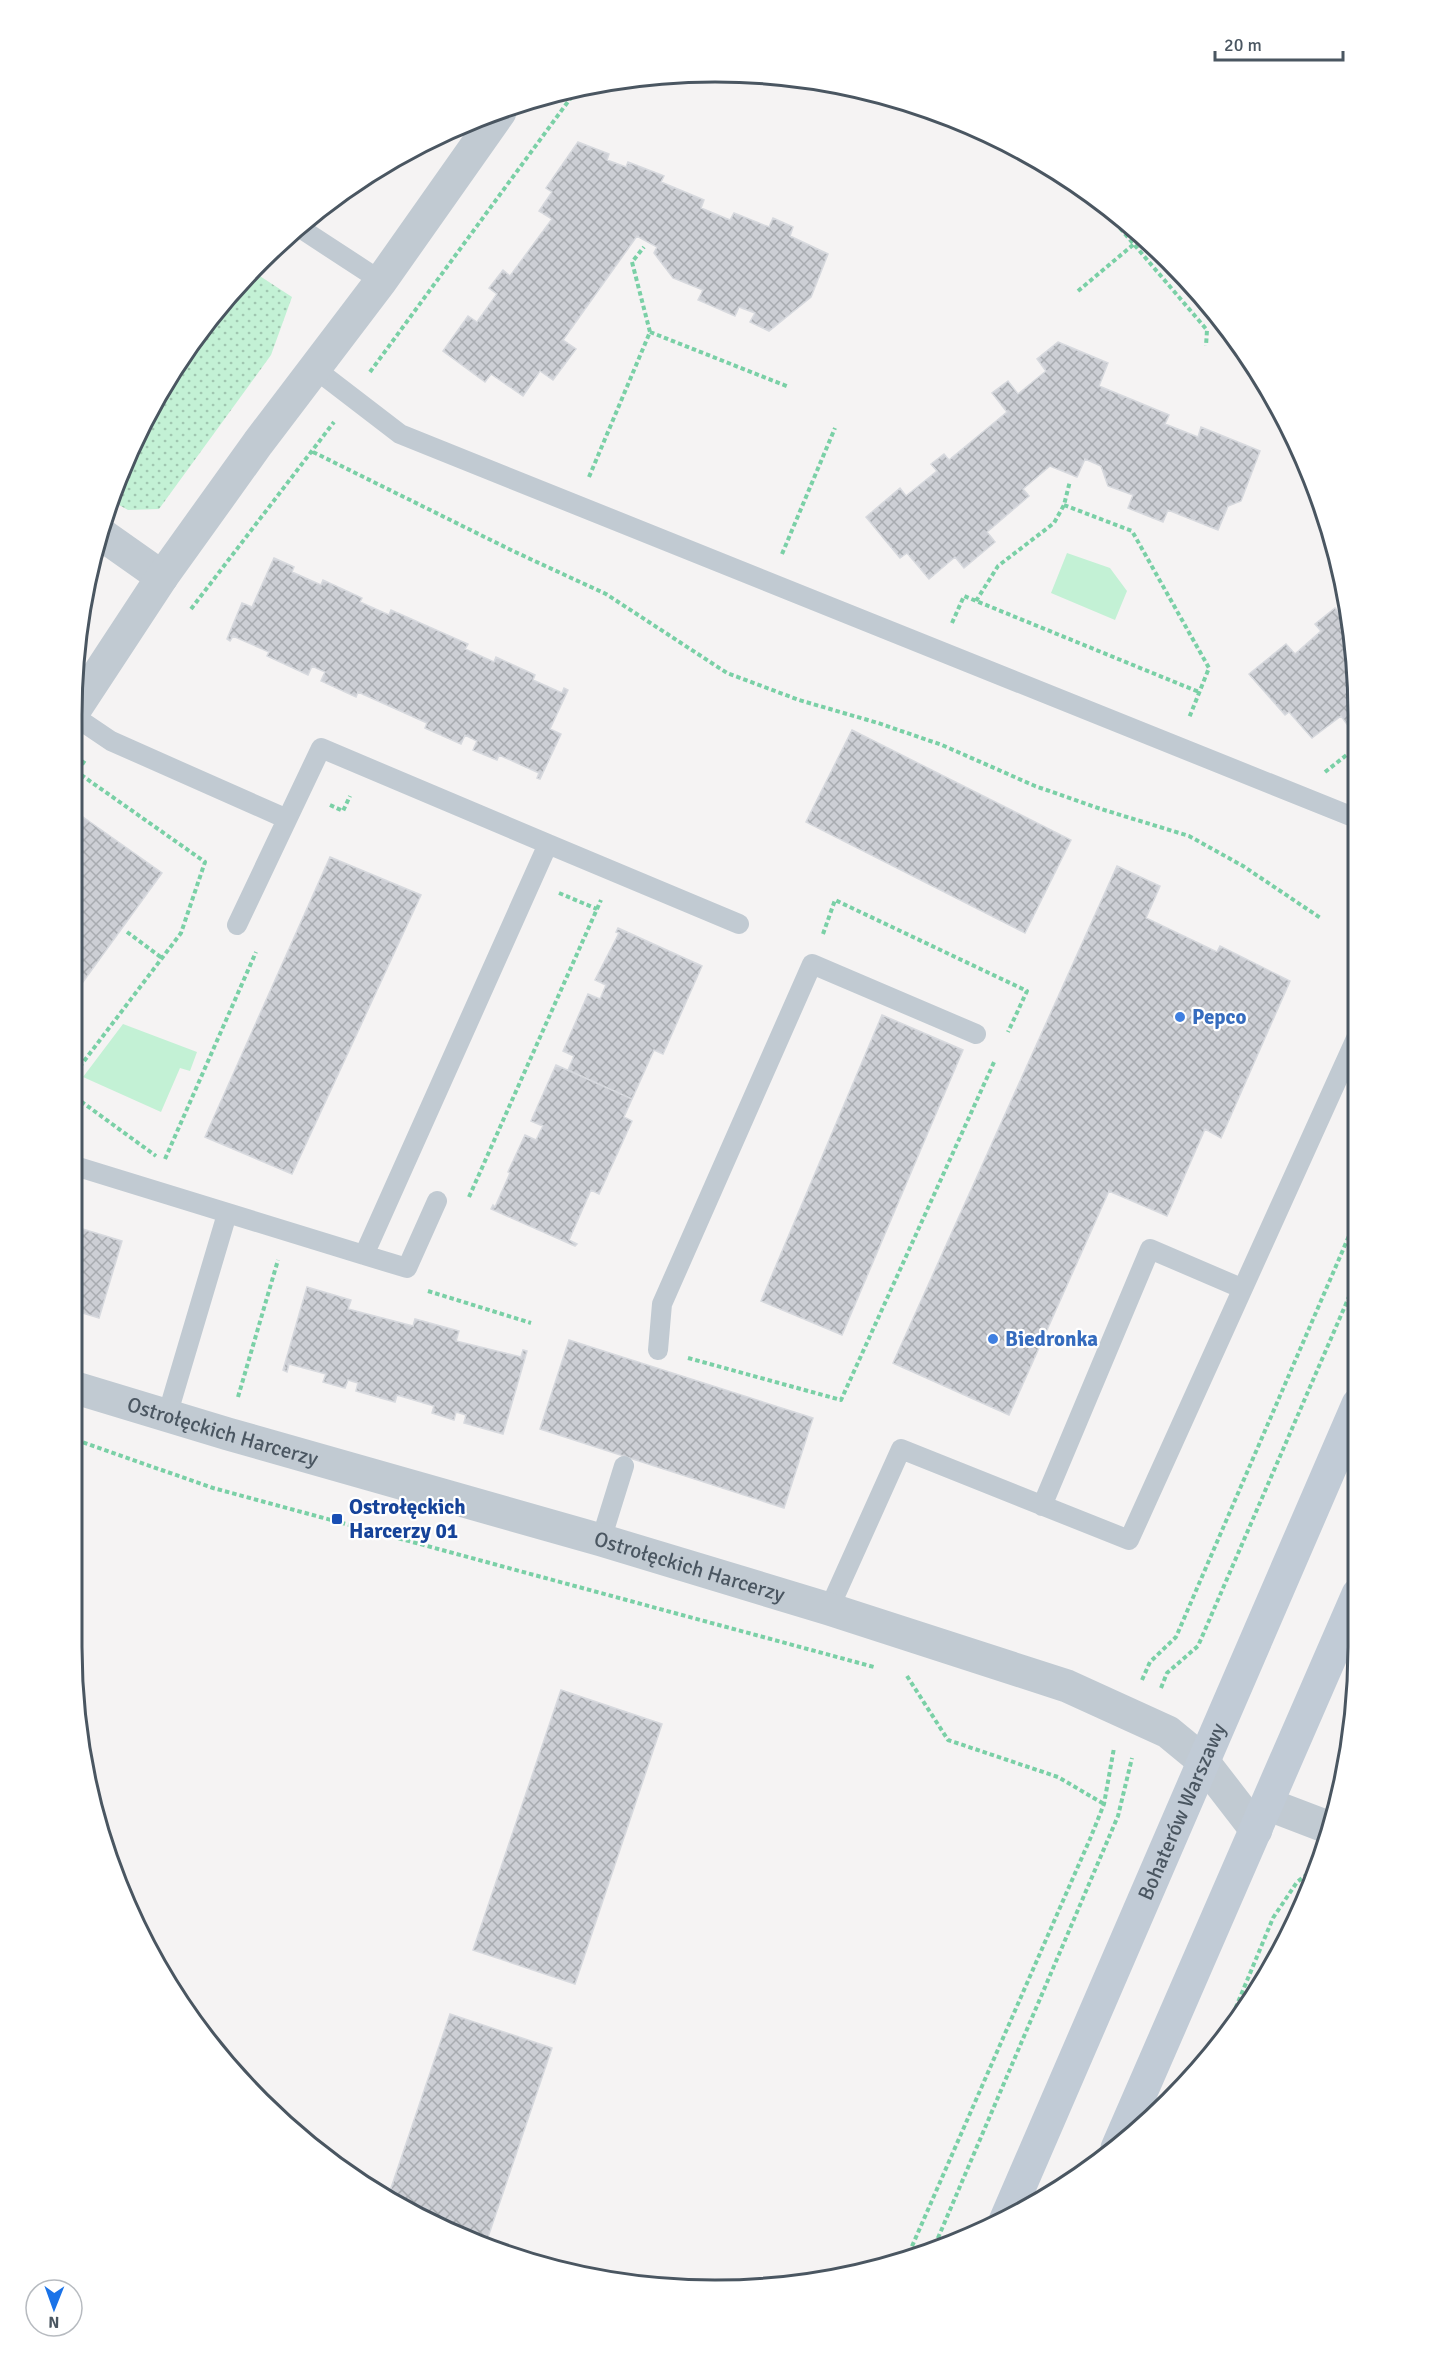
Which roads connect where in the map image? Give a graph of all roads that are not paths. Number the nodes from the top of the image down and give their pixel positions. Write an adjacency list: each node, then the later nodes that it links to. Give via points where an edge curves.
1 (492, 124): 3 (street)
2 (307, 233): 3 (lane)
3 (381, 281): 4 (street)
4 (314, 368): 6 (street); 9 (lane, via 400,434)
5 (108, 539): 6 (street)
6 (162, 577): 7 (street)
7 (83, 697)
8 (82, 721): 10 (lane, via 102,735)
9 (1348, 815)
10 (287, 819): 11 (lane, via 321,748); 13 (lane)
11 (548, 844): 12 (lane); 19 (lane)
12 (740, 924)
13 (237, 925)
14 (976, 1034): 21 (lane, via 812,964 662,1304)
15 (1348, 1056): 20 (lane)
16 (82, 1168): 18 (lane)
17 (437, 1201): 19 (lane, via 407,1268)
18 (227, 1214): 19 (lane); 23 (lane)
19 (364, 1255)
20 (1241, 1288): 26 (lane, via 1129,1540); 26 (lane, via 1150,1249)
21 (658, 1350)
22 (82, 1390): 23 (street, Ostrołęckich Harcerzy)
23 (167, 1416): 27 (street, Ostrołęckich Harcerzy)
24 (1348, 1427): 30 (main road, Bohaterów Warszawy)
25 (624, 1466): 27 (lane)
26 (1042, 1506): 28 (lane, via 901,1449)
27 (601, 1540): 28 (street, Ostrołęckich Harcerzy)
28 (829, 1609): 30 (street, Ostrołęckich Harcerzy, via 1066,1686 1168,1732)
29 (1348, 1617): 31 (main road)
30 (1202, 1760): 31 (street, Ostrołęckich Harcerzy); 34 (main road, Bohaterów Warszawy)
31 (1262, 1817): 32 (street); 33 (main road)
32 (1322, 1827)
33 (1127, 2127)
34 (1012, 2205)

